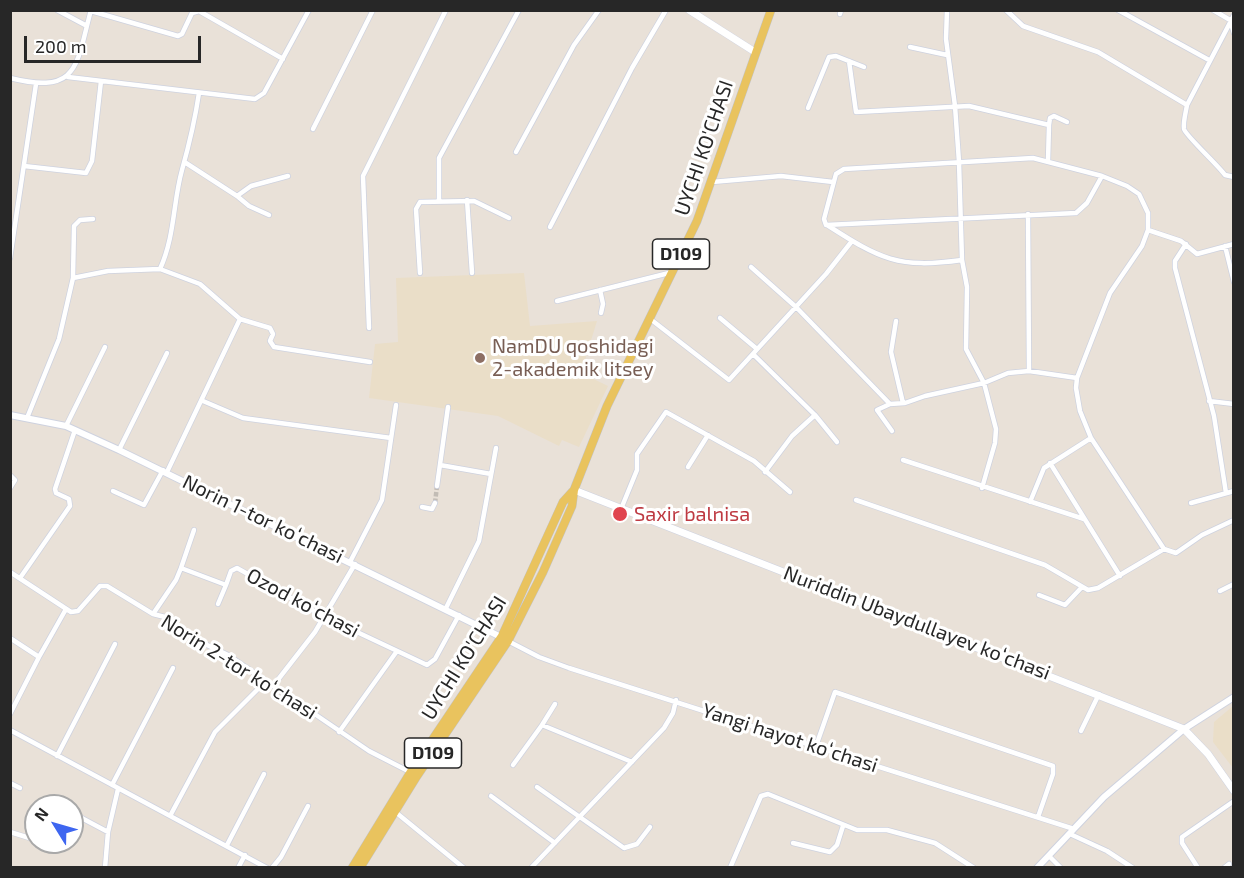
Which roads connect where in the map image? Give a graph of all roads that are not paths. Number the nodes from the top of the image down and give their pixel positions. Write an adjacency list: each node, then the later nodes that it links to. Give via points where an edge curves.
1 (57, 10): 18 (street)
2 (309, 10): 23 (street)
3 (373, 10): 37 (street)
4 (446, 10): 80 (street, via 363,176)
5 (519, 10): 50 (street, via 439,158)
6 (599, 10): 38 (street, via 574,45)
7 (666, 10): 57 (street)
8 (689, 10): 21 (main road)
9 (771, 10): 21 (main road, UYCHI KO'CHASI / D109)
10 (947, 10): 22 (street)
11 (1006, 10): 15 (street)
12 (1118, 10): 24 (street)
13 (1213, 10): 17 (street)
14 (91, 11): 18 (street); 23 (street, via 178,36 192,13 199,11)
15 (1011, 13): 32 (street, via 1027,28 1098,52)
16 (1233, 15): 17 (street)
17 (1230, 20): 19 (street); 24 (street)
18 (87, 26): 27 (street, via 78,60)
19 (1233, 33)
20 (910, 47): 22 (street)
21 (755, 52): 46 (main road, UYCHI KO'CHASI / D109)
22 (947, 55): 33 (street)
23 (283, 59): 31 (street, via 264,93 255,99)
24 (1209, 60): 32 (street)
25 (849, 61): 26 (street); 33 (street, via 856,112); 34 (street, via 829,57)
26 (864, 67)
27 (68, 76): 29 (street); 30 (street, via 58,82)
28 (10, 78): 30 (street)
29 (102, 81): 31 (street); 42 (street, via 92,161 86,173)
30 (36, 84): 42 (street)
31 (199, 93): 41 (street)
32 (1186, 105): 45 (street, via 1187,135 1214,159 1225,175)
33 (955, 106): 36 (street, via 986,108); 40 (street)
34 (808, 108)
35 (1067, 122): 36 (street, via 1054,116)
36 (1048, 125): 39 (street)
37 (313, 129)
38 (516, 152)
39 (1048, 161): 40 (street, via 1033,158); 44 (street)
40 (959, 162): 47 (street, via 844,169 837,171); 53 (street)
41 (186, 163): 48 (street); 66 (street)
42 (24, 166): 63 (street)
43 (288, 176): 48 (street, via 251,186)
44 (1102, 176): 51 (street, via 1082,210); 58 (street, via 1139,194 1148,213)
45 (1233, 177)
46 (712, 182): 47 (street, via 781,176); 67 (main road, UYCHI KO'CHASI / D109)
47 (833, 182): 56 (street)
48 (237, 196): 52 (street)
49 (467, 200): 50 (street); 54 (street); 69 (street)
50 (439, 201): 68 (street, via 417,205)
51 (1028, 214): 53 (street); 86 (street)
52 (269, 215)
53 (962, 217): 56 (street); 64 (street)
54 (509, 218)
55 (93, 219): 70 (street, via 80,220 74,226)
56 (826, 225): 59 (street)
57 (550, 227)
58 (1148, 230): 60 (street); 87 (street, via 1142,246 1110,294)
59 (852, 241): 64 (street, via 891,260 936,264); 74 (street)
60 (1186, 244): 62 (street, via 1197,254); 90 (street, via 1175,268)
61 (1233, 244): 62 (street)
62 (1224, 246): 71 (street)
63 (10, 258)
64 (962, 260): 88 (street, via 967,281 966,349)
65 (751, 267): 74 (street)
66 (160, 269): 70 (street, via 108,271); 78 (street, via 200,284)
67 (673, 272): 72 (street); 76 (main road, UYCHI KO'CHASI / D109)
68 (420, 273)
69 (472, 273)
70 (73, 278): 98 (street, via 59,339)
71 (1233, 282)
72 (600, 290): 73 (street); 75 (street)
73 (557, 301)
74 (796, 307): 82 (street); 92 (street)
75 (601, 313)
76 (649, 318): 84 (street, via 727,380); 119 (main road, UYCHI KO'CHASI / D109, via 607,406)
77 (720, 318): 82 (street)
78 (240, 319): 85 (street, via 270,328 270,341 278,348); 89 (street)
79 (896, 321): 91 (street, via 891,352)
80 (369, 328)
81 (105, 347): 99 (street)
82 (758, 349): 84 (street)
83 (167, 353): 107 (street)
84 (753, 354): 97 (street)
85 (370, 362)
86 (1029, 371): 87 (street); 88 (street, via 998,376)
87 (1077, 378): 104 (street, via 1080,411)
88 (984, 383): 91 (street); 118 (street, via 996,436)
89 (202, 401): 103 (street, via 243,418); 112 (street)
90 (1209, 401): 93 (street); 123 (street)
91 (903, 403): 92 (street)
92 (890, 404): 101 (street, via 877,410)
93 (1233, 404)
94 (396, 405): 103 (street)
95 (448, 407): 110 (street)
96 (10, 415): 98 (street, Norin 1-tor koʻchasi)
97 (815, 415): 105 (street); 113 (street, via 792,436)
98 (27, 418): 99 (street, Norin 1-tor koʻchasi)
99 (66, 426): 100 (street, Norin 1-tor koʻchasi)
100 (75, 430): 107 (street, Norin 1-tor koʻchasi); 138 (street, via 55,489 69,499 70,506)
101 (892, 431)
102 (708, 435): 111 (street); 113 (street, via 754,461); 129 (street, via 664,413 638,454 637,470)
103 (391, 438): 134 (street, via 380,507)
104 (1091, 438): 109 (street); 133 (street)
105 (837, 442)
106 (496, 448): 114 (street)
107 (119, 450): 112 (street, Norin 1-tor koʻchasi)
108 (903, 460): 118 (street)
109 (1050, 463): 125 (street, via 1041,471); 130 (street)
110 (440, 465): 114 (street); 116 (street)
111 (688, 467)
112 (165, 471): 121 (street, via 144,505); 134 (street, Norin 1-tor koʻchasi)
113 (765, 472): 122 (street)
114 (491, 474): 145 (street, via 479,541)
115 (10, 475): 117 (street, via 15,480)
116 (438, 486)
117 (10, 488)
118 (982, 488): 125 (street)
119 (574, 490): 129 (main road, Nuriddin Ubaydullayev koʻchasi); 151 (main road, UYCHI KO'CHASI / D109, via 572,506 543,572)
120 (1233, 490): 123 (street)
121 (113, 491)
122 (790, 492)
123 (1226, 493): 127 (street)
124 (856, 500): 141 (street, via 1045,565)
125 (1030, 502): 130 (street)
126 (435, 503): 128 (street, via 432,509)
127 (1191, 503)
128 (422, 507)
129 (621, 509): 158 (main road, Nuriddin Ubaydullayev koʻchasi)
130 (1084, 519): 137 (street)
131 (1233, 520): 133 (street, via 1176,553)
132 (194, 530): 135 (street)
133 (1164, 549): 137 (street)
134 (353, 563): 145 (street, Norin 1-tor koʻchasi); 149 (street)
135 (181, 568): 140 (street, Ozod koʻchasi); 147 (street)
136 (10, 572): 138 (street)
137 (1120, 576): 141 (street, via 1093,590)
138 (20, 578): 146 (street)
139 (1233, 584): 142 (street)
140 (226, 585): 144 (street); 149 (street, Ozod koʻchasi, via 232,570 237,568)
141 (1082, 587): 143 (street, via 1065,605)
142 (1220, 591)
143 (1039, 595)
144 (218, 604)
145 (446, 608): 148 (street, Norin 1-tor koʻchasi)
146 (66, 609): 147 (street, Norin 2-tor koʻchasi, via 78,611 104,585); 154 (street)
147 (153, 614): 156 (street, Norin 2-tor koʻchasi, via 174,622)
148 (459, 614): 151 (street, Norin 1-tor koʻchasi); 153 (street, Ozod koʻchasi, via 432,663 423,664)
149 (324, 616): 153 (street, Ozod koʻchasi); 157 (street)
150 (10, 638): 154 (street)
151 (505, 638): 160 (street, Yangi hayot koʻchasi, via 539,657); 173 (main road, UYCHI KO'CHASI / D109)
152 (115, 644): 169 (street)
153 (397, 651): 166 (street)
154 (39, 657): 162 (street)
155 (173, 668): 175 (street)
156 (266, 681): 157 (street, Norin 2-tor koʻchasi); 184 (street, via 215,732)
157 (273, 687): 166 (street, Norin 2-tor koʻchasi, via 320,715)
158 (1099, 694): 164 (main road, Nuriddin Ubaydullayev koʻchasi); 165 (street)
159 (1233, 697): 164 (street)
160 (676, 700): 168 (street, Yangi hayot koʻchasi); 170 (street, via 674,713 664,728)
161 (555, 704): 163 (street)
162 (10, 714)
163 (542, 725): 170 (street); 171 (street)
164 (1184, 729): 179 (main road, Nuriddin Ubaydullayev koʻchasi, via 1208,754); 190 (street, via 1104,797)
165 (1081, 731)
166 (339, 732): 173 (street, Norin 2-tor koʻchasi)
167 (11, 733): 169 (street)
168 (816, 746): 186 (street, Yangi hayot koʻchasi); 186 (street, via 835,692 1053,766)
169 (57, 756): 175 (street)
170 (632, 762): 185 (street)
171 (513, 765)
172 (264, 774): 194 (street)
173 (413, 775): 183 (main road, UYCHI KO'CHASI / D109)
174 (10, 783): 177 (street)
175 (112, 785): 178 (street)
176 (537, 787): 185 (street)
177 (20, 788)
178 (118, 789): 184 (street); 191 (street)
179 (1233, 791)
180 (491, 796): 192 (street)
181 (1233, 801): 210 (street, via 1182,837)
182 (308, 806): 200 (street)
183 (392, 809): 201 (main road, UYCHI KO'CHASI / D109); 202 (main road, UYCHI KO'CHASI / D109); 203 (street)
184 (170, 816): 194 (street)
185 (581, 817): 189 (street, via 624,848 637,844); 192 (street)
186 (1038, 817): 190 (street, Yangi hayot koʻchasi)
187 (84, 818): 191 (street)
188 (843, 825): 193 (street, via 837,845 830,852); 205 (street, via 764,794); 206 (street, via 865,831 887,830 935,843)
189 (650, 827)
190 (1072, 831): 196 (street); 209 (street, Yangi hayot koʻchasi)
191 (108, 832): 197 (street)
192 (555, 843): 204 (street)
193 (793, 843)
194 (226, 845): 195 (street)
195 (245, 855): 198 (street); 199 (street)
196 (1049, 856): 207 (street); 208 (street)
197 (105, 867)
198 (238, 867)
199 (267, 867)
200 (272, 867)
201 (352, 867)
202 (360, 867)
203 (464, 867)
204 (531, 867)
205 (730, 867)
206 (974, 867)
207 (1037, 867)
208 (1061, 867)
209 (1133, 867)
210 (1198, 867)

